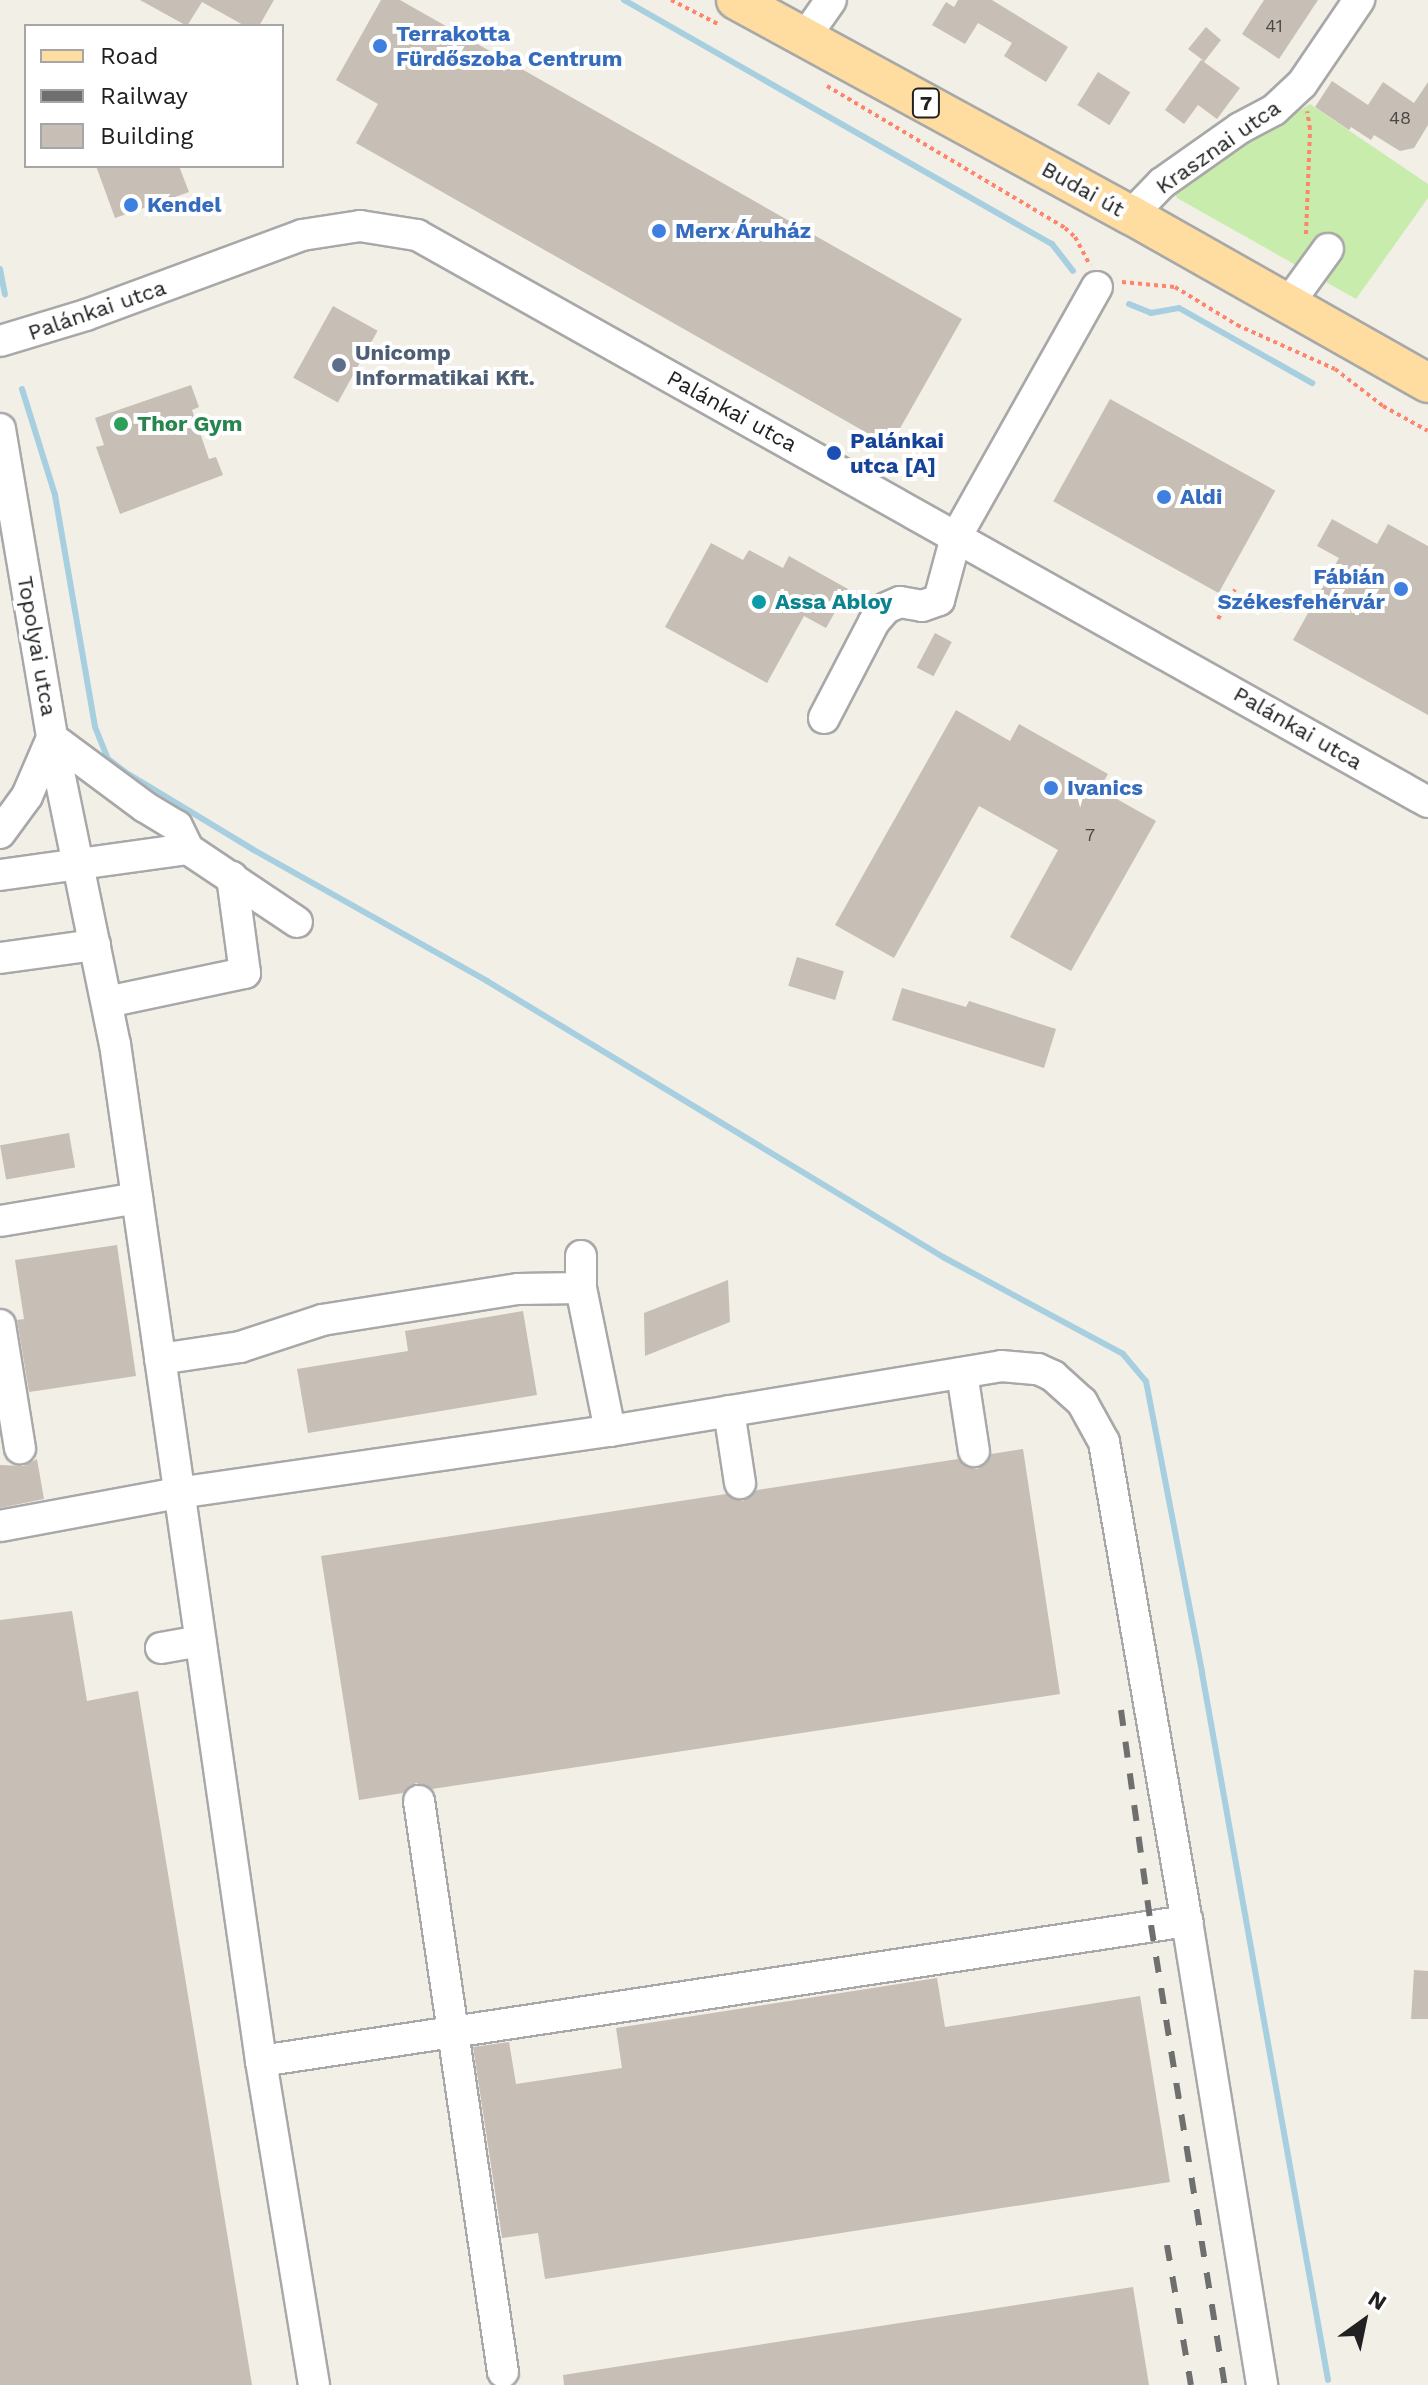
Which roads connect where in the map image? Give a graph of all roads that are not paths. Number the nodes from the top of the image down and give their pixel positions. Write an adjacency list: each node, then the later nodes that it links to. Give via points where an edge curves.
1 (831, 0): 4 (street)
2 (1359, 0): 5 (street, Krasznai utca, via 1302,84 1274,110 1162,183)
3 (733, 15): 4 (main road, Budai út / 7)
4 (805, 37): 5 (main road, Budai út / 7)
5 (1131, 215): 8 (main road, Budai út / 7)
6 (1322, 258): 8 (street)
7 (1102, 278): 12 (street)
8 (1288, 304): 10 (main road, Budai út / 7)
9 (0, 341): 12 (street, Palánkai utca, via 302,235 360,226 417,235)
10 (1428, 383)
11 (0, 429): 14 (street, Topolyai utca)
12 (956, 537): 13 (street, via 939,600 886,608); 15 (street, Palánkai utca)
13 (824, 718)
14 (52, 738): 16 (street, via 27,796); 17 (street, via 177,826); 18 (street, Topolyai utca)
15 (1428, 802)
16 (0, 833)
17 (188, 849): 18 (street); 20 (street)
18 (76, 863): 19 (street); 22 (street, Topolyai utca)
19 (0, 875)
20 (232, 877): 21 (street); 24 (street, via 245,973)
21 (297, 922)
22 (95, 945): 23 (street); 24 (street, Topolyai utca)
23 (0, 958)
24 (107, 1002): 25 (street, Topolyai utca)
25 (137, 1198): 26 (street); 30 (street, Topolyai utca)
26 (0, 1221)
27 (581, 1256): 28 (street)
28 (581, 1288): 30 (street, via 518,1289 322,1320 240,1347); 33 (street)
29 (0, 1325): 34 (street)
30 (160, 1359): 37 (street, Topolyai utca)
31 (962, 1373): 32 (street); 35 (street); 42 (street, via 1001,1366 1038,1369 1082,1402 1104,1442)
32 (729, 1411): 33 (street); 36 (street)
33 (610, 1431): 37 (street)
34 (20, 1448)
35 (974, 1451)
36 (740, 1483)
37 (178, 1493): 38 (street); 39 (street, Topolyai utca)
38 (0, 1526)
39 (200, 1641): 40 (street); 44 (street, Topolyai utca)
40 (161, 1648)
41 (419, 1801): 43 (street)
42 (1187, 1921): 43 (street); 47 (street)
43 (451, 2032): 44 (street); 45 (street)
44 (261, 2061): 46 (street, Topolyai utca)
45 (503, 2372)
46 (314, 2385)
47 (1262, 2385)

